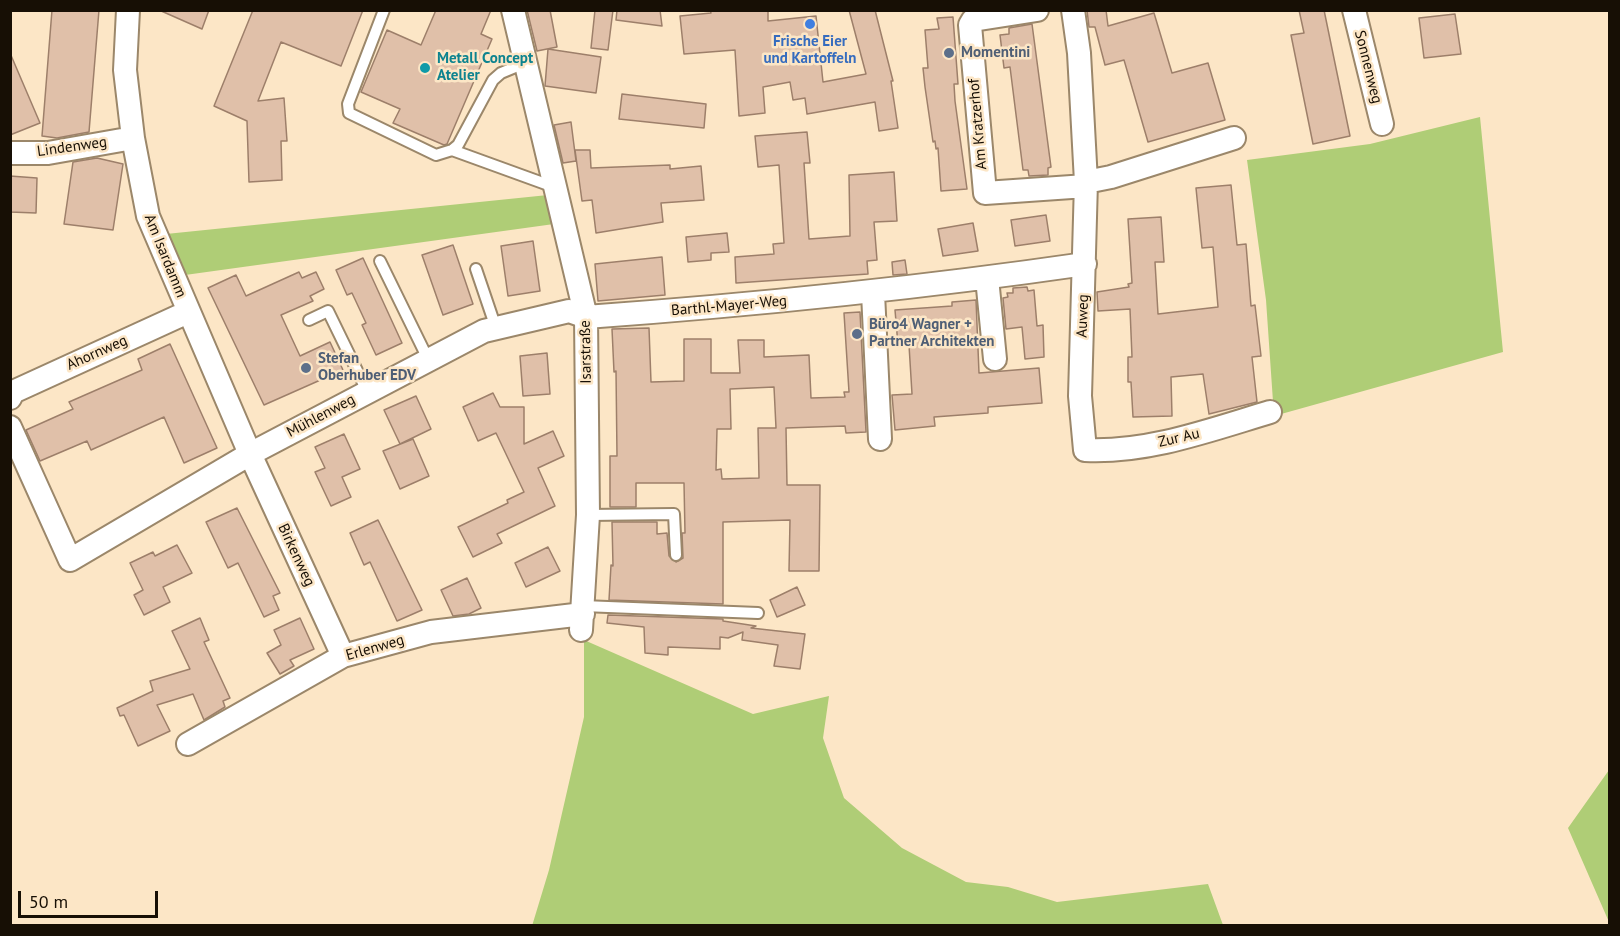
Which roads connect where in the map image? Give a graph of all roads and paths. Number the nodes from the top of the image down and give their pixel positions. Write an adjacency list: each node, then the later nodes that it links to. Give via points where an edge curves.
1 (384, 10): 11 (lane, via 348,104 349,113 436,155)
2 (513, 10): 7 (street, Isarstraße)
3 (1037, 10): 13 (street, Am Kratzerhof, via 973,20 970,25 985,193)
4 (1073, 10): 13 (street, Auweg)
5 (1354, 10): 8 (street, Sonnenweg)
6 (130, 11): 9 (street, Am Isardamm, via 125,70)
7 (525, 63): 11 (lane, via 493,80); 14 (street, Isarstraße)
8 (1382, 124)
9 (133, 138): 12 (street, Lindenweg, via 48,153); 20 (street, Am Isardamm, via 148,216)
10 (1234, 138): 13 (street)
11 (452, 150): 14 (lane)
12 (10, 153)
13 (1086, 184): 16 (street, Auweg)
14 (554, 187): 21 (street, Isarstraße)
15 (380, 261): 24 (lane)
16 (1085, 264): 18 (street, Barthl-Mayer-Weg); 31 (street, Auweg, via 1080,396)
17 (476, 269): 23 (lane)
18 (987, 278): 19 (street, Barthl-Mayer-Weg); 25 (street)
19 (873, 293): 21 (street, Barthl-Mayer-Weg); 30 (street)
20 (188, 312): 27 (street, Ahornweg, via 13,392); 32 (street, Am Isardamm)
21 (586, 317): 23 (street, Mühlenweg, via 569,311); 33 (street, Isarstraße)
22 (309, 320): 26 (lane, via 328,311)
23 (496, 328): 24 (street, Mühlenweg)
24 (428, 359): 26 (street, Mühlenweg)
25 (995, 359)
26 (367, 392): 32 (street, Mühlenweg)
27 (10, 398)
28 (1270, 412): 31 (street, Zur Au, via 1178,440 1109,451)
29 (10, 427): 32 (street, Mühlenweg, via 70,560)
30 (880, 439)
31 (1085, 450)
32 (250, 454): 37 (street, Birkenweg)
33 (588, 515): 34 (lane, via 674,514); 36 (street, Isarstraße)
34 (676, 555)
35 (758, 613): 36 (lane)
36 (583, 617): 37 (street, Erlenweg, via 431,632)
37 (343, 656): 38 (street, Erlenweg)
38 (188, 744)

